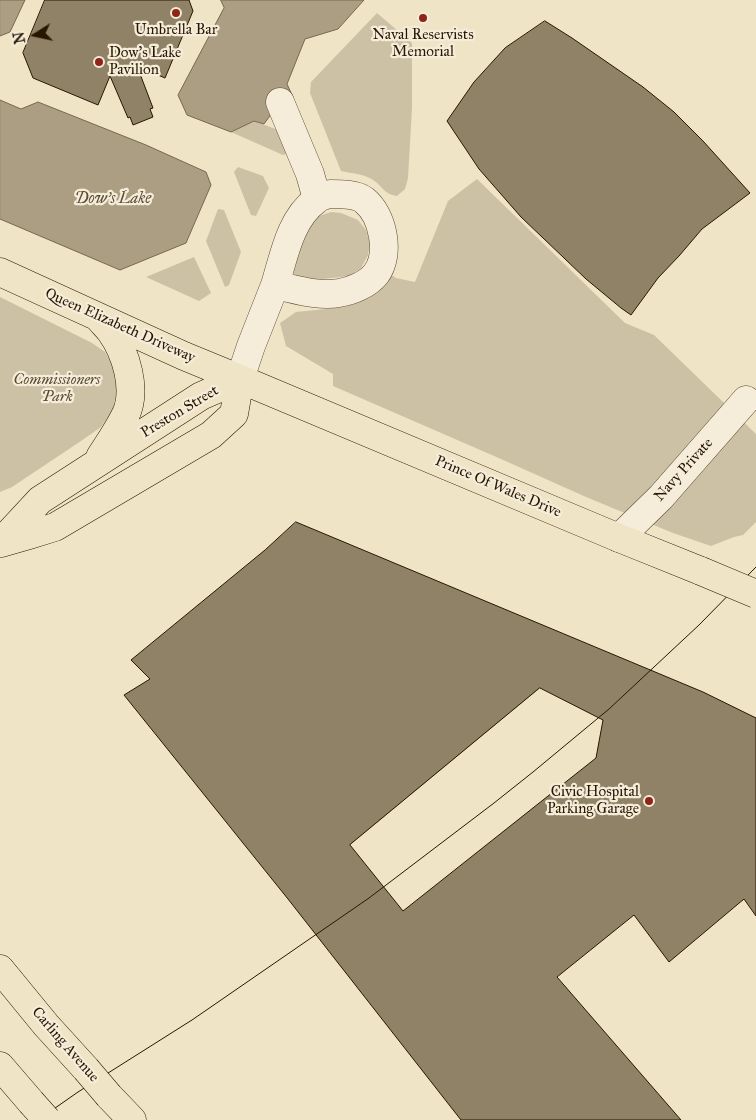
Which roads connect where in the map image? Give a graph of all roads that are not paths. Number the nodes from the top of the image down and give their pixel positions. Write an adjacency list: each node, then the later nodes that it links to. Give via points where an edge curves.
1 (280, 102): 2 (street)
2 (317, 198): 4 (street, via 300,215); 4 (street, via 330,194 347,195 364,200 374,212 384,240 384,256 377,273 354,289 340,293 324,294)
3 (0, 272): 5 (main road, Queen Elizabeth Driveway)
4 (275, 285): 6 (street)
5 (98, 317): 6 (main road, Queen Elizabeth Driveway); 8 (main road, via 112,332 119,346 131,386 126,413)
6 (240, 379): 8 (main road, Preston Street, via 201,396); 9 (main road, Prince Of Wales Drive); 10 (main road, Preston Street, via 234,414 211,435 55,526)
7 (746, 400): 9 (street, Navy Private, via 661,497)
8 (94, 464): 10 (main road, Preston Street, via 40,500)
9 (618, 538): 11 (main road, Prince Of Wales Drive, bridge)
10 (0, 543)
11 (756, 594)
12 (0, 969): 15 (main road, Carling Avenue, bridge)
13 (0, 1066): 14 (main road)
14 (39, 1111)
15 (132, 1120)

